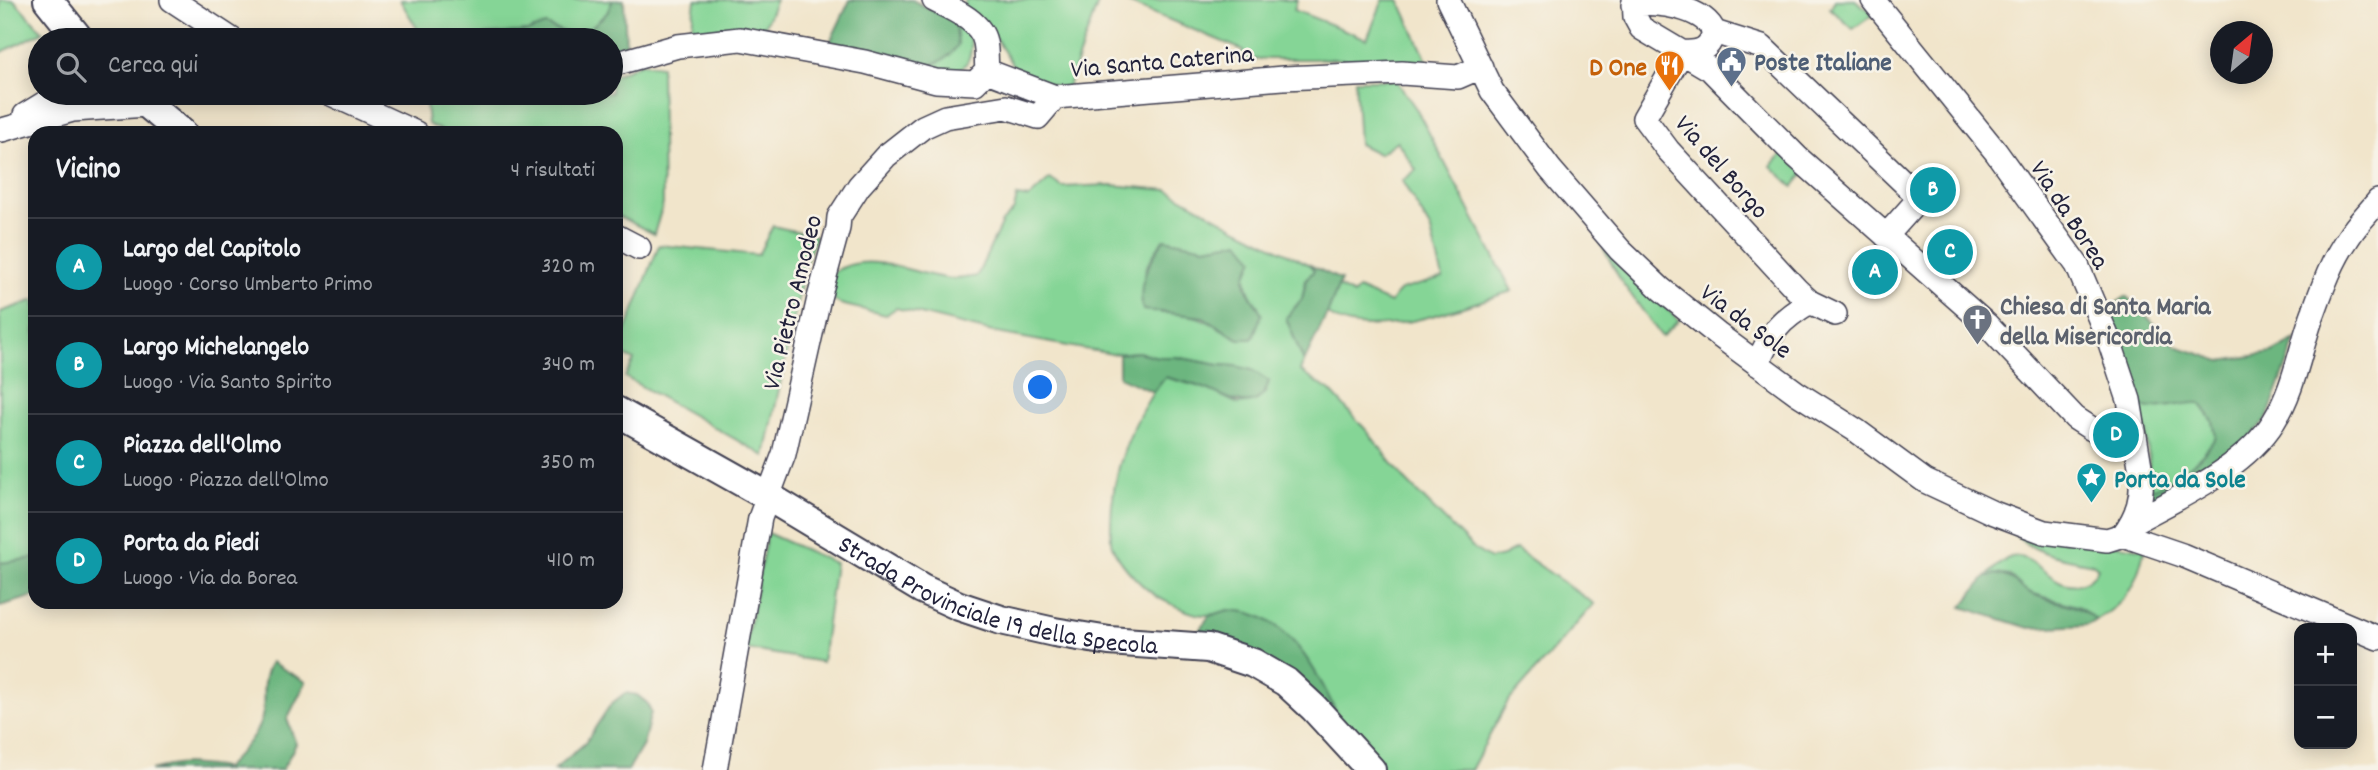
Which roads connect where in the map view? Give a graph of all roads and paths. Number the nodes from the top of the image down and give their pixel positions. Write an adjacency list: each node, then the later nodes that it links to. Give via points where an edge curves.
1 (48, 0): 7 (main road)
2 (172, 0): 8 (street)
3 (934, 0): 13 (street, via 978,28 985,40)
4 (1448, 0): 12 (street, Via da Sole)
5 (1873, 0): 32 (street, Via da Borea, via 1996,152 2077,265 2129,400 2142,482 2137,514)
6 (1629, 2): 9 (street, via 1656,2 1688,10 1704,17); 10 (street, via 1641,28)
7 (70, 28)
8 (215, 28)
9 (1714, 32): 10 (street, via 1700,52); 23 (street, via 1762,47 1919,197)
10 (1681, 54): 23 (street, via 1710,69 1797,157); 26 (street, Via del Borgo, via 1644,118 1675,158)
11 (623, 62): 13 (street, via 678,46 740,39 865,62 936,81 975,83)
12 (1481, 67): 14 (street, Via Santa Caterina, via 1458,77 1402,73 1283,78); 28 (street, Via da Sole, via 1492,91 1525,136 1615,245 1661,289)
13 (987, 71): 14 (street, Via Santa Caterina)
14 (1055, 97): 31 (street, Via Pietro Amodeo, via 1038,117 1006,107 957,114 923,127 886,156 859,186 839,216 784,454)
15 (42, 105): 21 (street)
16 (104, 105): 21 (street)
17 (148, 105): 19 (main road)
18 (355, 105): 20 (street)
19 (174, 126)
20 (401, 126)
21 (1, 131)
22 (2378, 201): 32 (street, via 2337,256 2273,423 2253,447 2221,471)
23 (1886, 236): 30 (street, via 1986,324 2075,418)
24 (623, 240): 25 (street)
25 (639, 248)
26 (1810, 302): 27 (street); 28 (street, via 1772,331)
27 (1835, 314)
28 (1757, 364): 32 (street, Via da Sole, via 1925,481 1990,512 2044,532 2107,540)
29 (623, 415): 31 (main road, Strada Provinciale 19 della Specola)
30 (2092, 429)
31 (769, 497): 34 (street, via 760,518); 35 (main road, Strada Provinciale 19 della Specola, via 879,564 960,606 1054,632 1208,648 1253,663 1286,682)
32 (2127, 529): 33 (street)
33 (2378, 638)
34 (715, 770)
35 (1371, 770)

